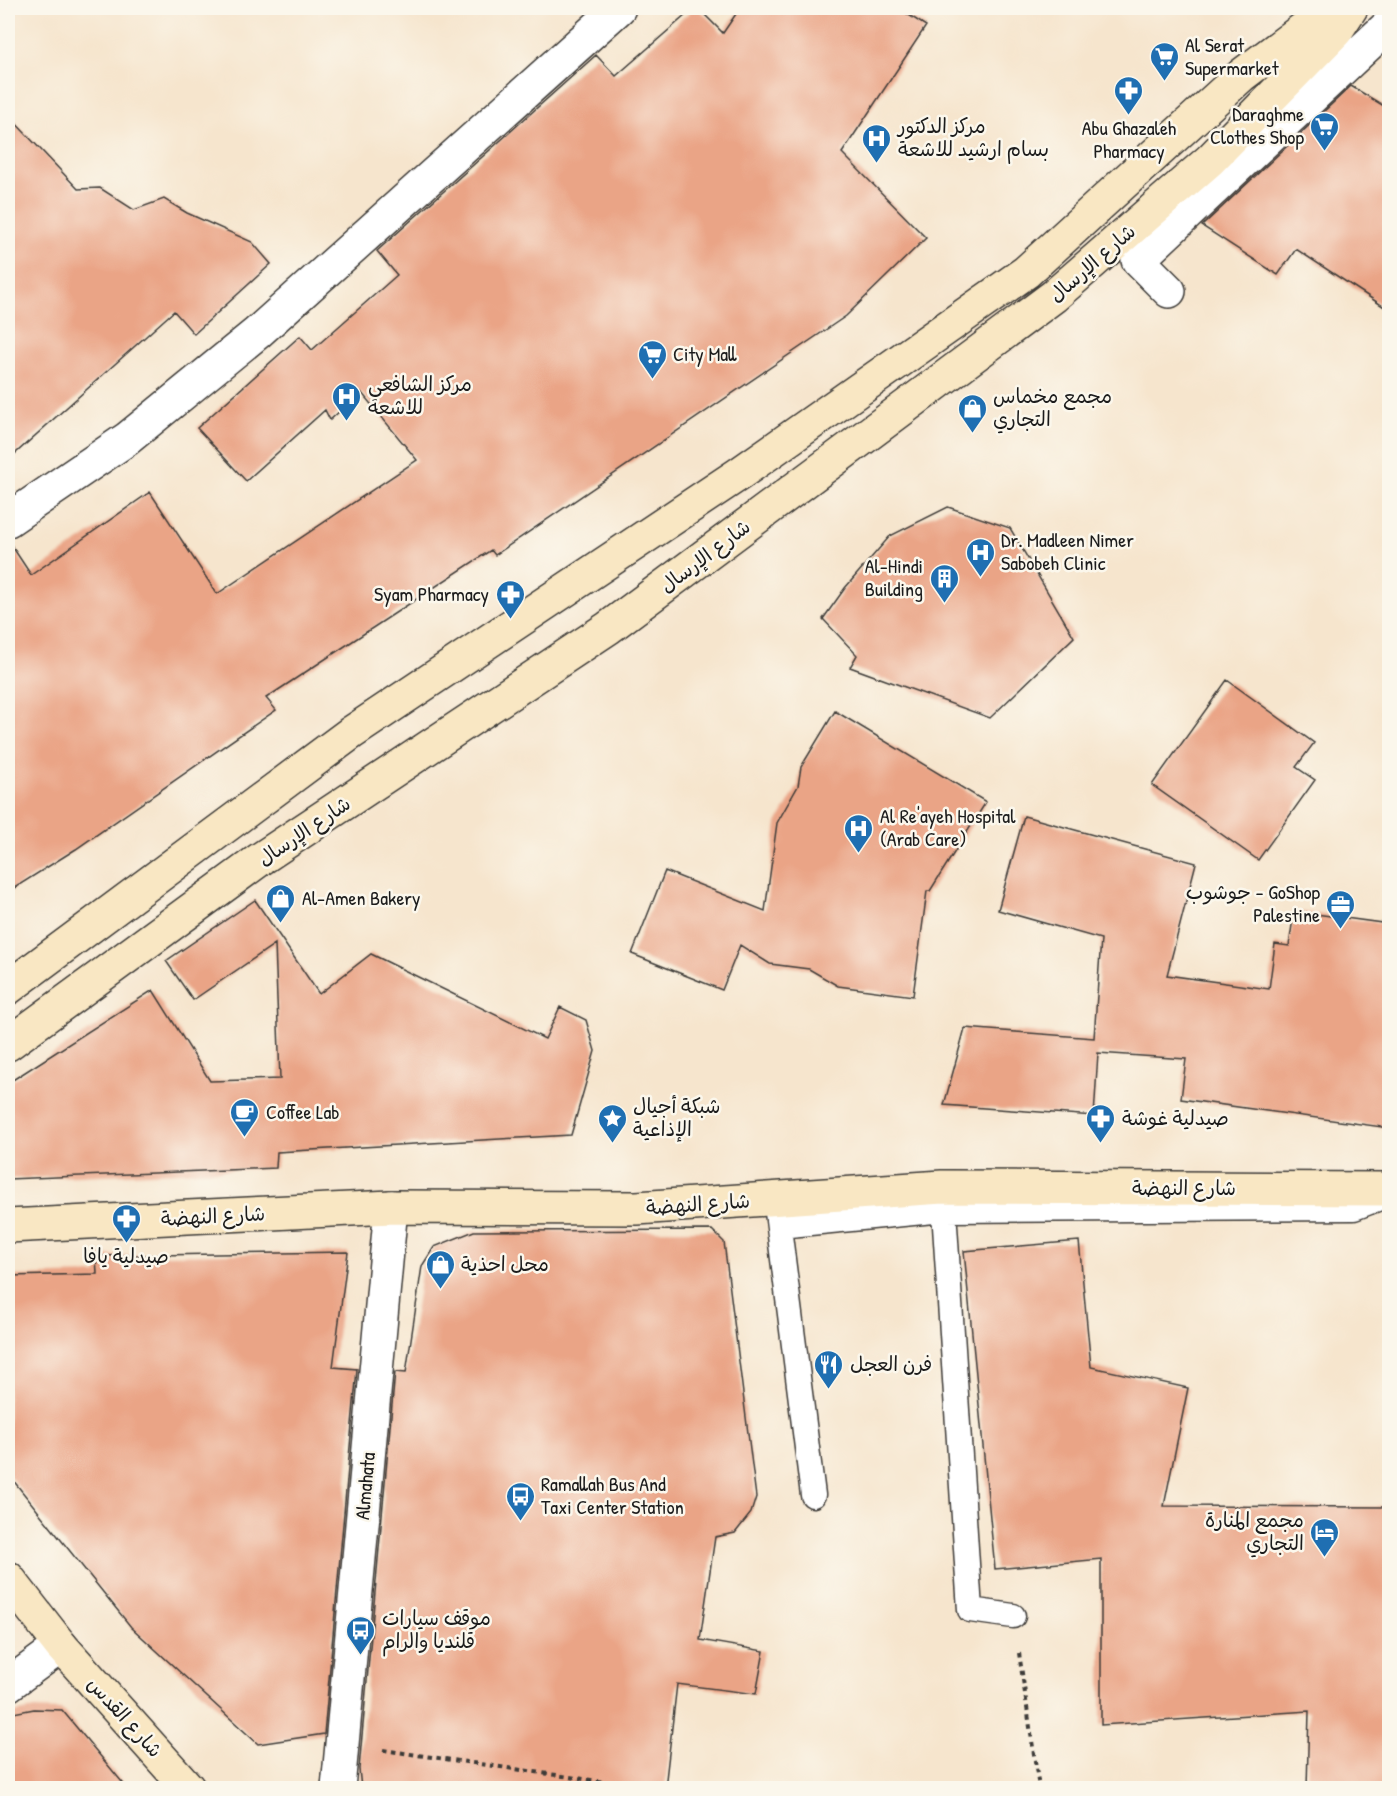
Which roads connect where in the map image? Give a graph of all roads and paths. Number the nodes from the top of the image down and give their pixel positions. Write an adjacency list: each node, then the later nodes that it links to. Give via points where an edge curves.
1 (619, 8): 8 (street, via 257,333 127,439)
2 (1331, 8): 9 (main road, شارع الإرسال, via 1242,75 1026,272 739,474 351,733)
3 (1351, 8): 10 (main road, شارع الإرسال, via 1336,30 1210,160 1054,296 608,628 260,860)
4 (1378, 8): 5 (street)
5 (1389, 16)
6 (1389, 24): 7 (street, via 1137,260)
7 (1169, 291)
8 (8, 520)
9 (8, 987)
10 (8, 1044)
11 (1389, 1189): 13 (main road, شارع النهضة)
12 (1389, 1194): 13 (lane, via 1354,1208)
13 (943, 1198): 15 (main road, شارع النهضة); 19 (lane, via 970,1610)
14 (391, 1207): 15 (main road, شارع النهضة); 16 (main road, شارع النهضة); 22 (street, Almahata)
15 (777, 1212): 17 (lane)
16 (8, 1226)
17 (813, 1495)
18 (8, 1578): 20 (main road, شارع القدس)
19 (1013, 1616): 25 (path)
20 (61, 1646): 21 (street); 23 (main road, شارع القدس)
21 (8, 1684)
22 (340, 1765): 24 (path, via 363,1747)
23 (188, 1788)
24 (646, 1788)
25 (1039, 1788)

